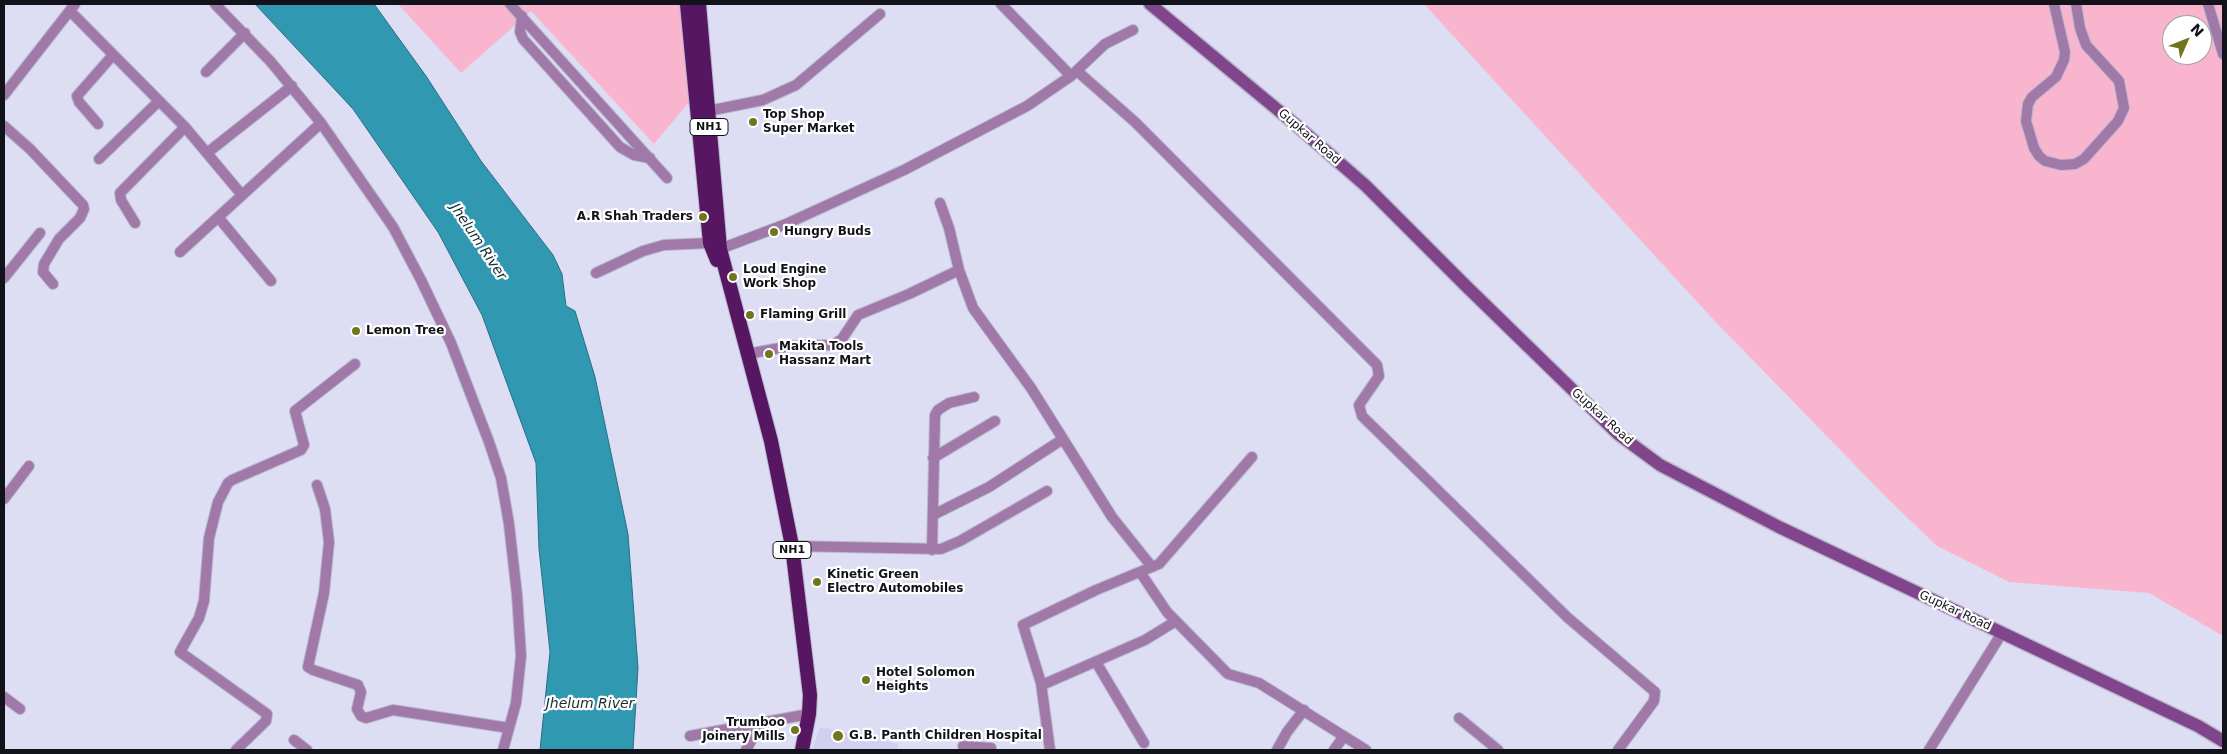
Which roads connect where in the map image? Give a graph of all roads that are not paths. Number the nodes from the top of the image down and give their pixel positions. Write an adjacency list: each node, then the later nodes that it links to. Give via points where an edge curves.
1 (215, 4): 14 (street)
2 (510, 4): 12 (street)
3 (686, 4): 36 (highway, NH1)
4 (699, 4): 22 (highway, NH1)
5 (1001, 4): 18 (street)
6 (1150, 4): 60 (main road, Gupkar Road, via 1366,186 1625,439 1660,465 1779,527)
7 (2054, 4): 8 (street, via 2064,60 2056,77 2032,97 2026,121 2039,156 2045,162 2062,165 2084,159 2118,121 2124,108 2119,81 2086,45)
8 (2076, 4)
9 (2208, 4): 15 (street)
10 (72, 7): 16 (street); 20 (street)
11 (880, 14): 22 (street, via 796,85 764,100)
12 (522, 16): 28 (street); 28 (street, via 520,32 523,38 620,147 634,155)
13 (1133, 30): 18 (street, via 1105,44)
14 (245, 33): 17 (street); 19 (street)
15 (2223, 54)
16 (113, 55): 21 (street); 24 (street, via 77,96)
17 (206, 72)
18 (1074, 73): 36 (street, via 1033,102 904,170 772,230); 87 (street, via 1135,122 1377,366 1379,376 1359,405 1362,416 1567,617 1655,692 1654,702)
19 (292, 86): 23 (street); 27 (street)
20 (4, 95)
21 (159, 101): 26 (street); 29 (street)
22 (708, 111): 36 (highway, NH1)
23 (321, 123): 31 (street); 69 (street, via 393,227 421,280 451,343 498,469 509,524 521,656 516,703)
24 (98, 124)
25 (4, 126): 42 (street, via 30,149 84,209 80,218 59,239 44,264 43,272)
26 (186, 127): 27 (street); 34 (street, via 120,192 121,200)
27 (207, 153): 31 (street)
28 (650, 158): 30 (street)
29 (99, 159)
30 (667, 178)
31 (242, 195): 33 (street)
32 (940, 203): 38 (street)
33 (218, 217): 37 (street); 41 (street)
34 (135, 222)
35 (40, 233): 40 (street)
36 (716, 246): 39 (street, via 664,245); 43 (highway, NH1)
37 (180, 252)
38 (959, 270): 43 (street, via 858,315 842,339 832,345 791,346); 47 (street, via 973,308)
39 (596, 273)
40 (4, 278)
41 (270, 281)
42 (53, 284)
43 (747, 354): 55 (highway, NH1, via 771,441)
44 (355, 364): 76 (street, via 295,411 303,448 232,480 218,502 209,538 204,601 180,652 267,714 266,722)
45 (974, 397): 49 (street, via 949,403 938,410 935,415)
46 (995, 421): 49 (street)
47 (1064, 439): 54 (street, via 989,487); 57 (street, via 1112,517)
48 (1252, 457): 57 (street, via 1165,559)
49 (934, 458): 54 (street)
50 (30, 466): 53 (street)
51 (317, 485): 69 (street, via 325,509 329,542 324,593 308,667 358,685 361,692 357,709 366,718 393,710)
52 (1047, 491): 56 (street, via 960,541)
53 (4, 499)
54 (933, 515): 56 (street)
55 (792, 546): 56 (street); 66 (highway, NH1, via 808,676)
56 (932, 550)
57 (1152, 567): 58 (street)
58 (1140, 572): 59 (street); 62 (street, via 1022,625)
59 (1176, 621): 61 (street, via 1145,640); 65 (street, via 1228,674 1259,683)
60 (2002, 633): 73 (main road, Gupkar Road, via 2198,726); 88 (street)
61 (1096, 662): 62 (street); 74 (street)
62 (1042, 685): 82 (street)
63 (4, 697): 64 (street)
64 (20, 709)
65 (1304, 710): 71 (street); 83 (street)
66 (809, 714): 68 (street); 80 (highway, NH1)
67 (1459, 718): 86 (street)
68 (761, 723): 70 (street); 79 (street)
69 (509, 728): 78 (street)
70 (690, 736)
71 (1344, 736): 84 (street); 85 (street)
72 (294, 740): 77 (street)
73 (2223, 741)
74 (1144, 743)
75 (962, 746): 81 (street)
76 (236, 750)
77 (307, 750)
78 (503, 750)
79 (746, 750)
80 (802, 750)
81 (991, 750)
82 (1050, 750)
83 (1277, 750)
84 (1334, 750)
85 (1366, 750)
86 (1498, 750)
87 (1618, 750)
88 (1929, 750)

